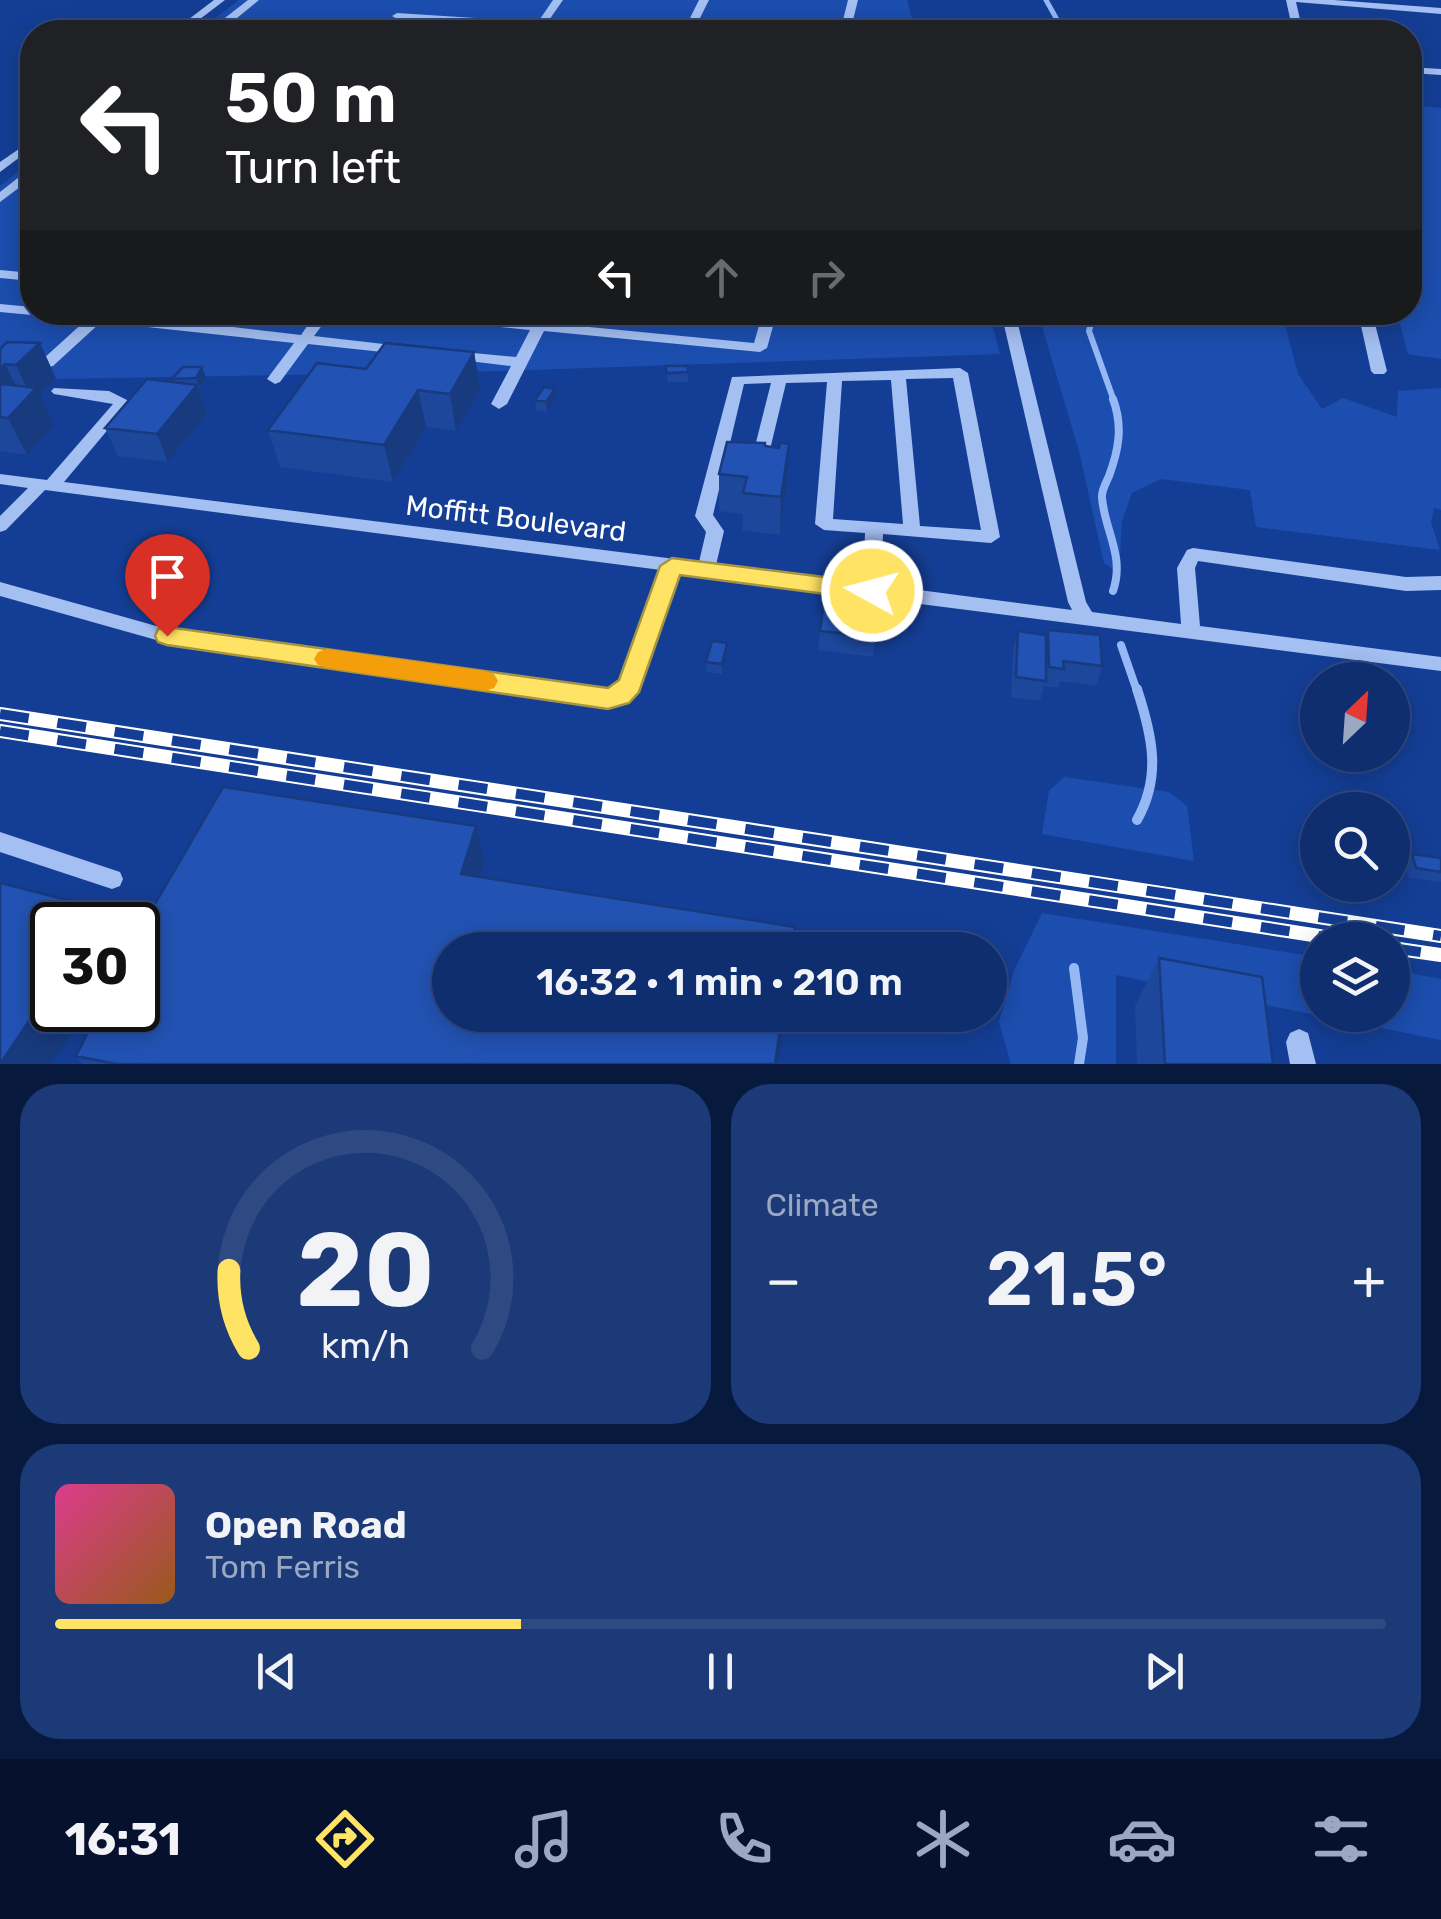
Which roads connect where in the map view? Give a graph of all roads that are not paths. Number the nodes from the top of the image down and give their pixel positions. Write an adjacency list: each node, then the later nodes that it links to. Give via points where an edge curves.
1 (220, 0): 7 (street)
2 (254, 0): 8 (street)
3 (412, 0): 6 (street)
4 (1295, 0): 5 (street)
5 (1441, 11)
6 (397, 16): 9 (street); 10 (street)
7 (193, 20)
8 (228, 20)
9 (393, 20)
10 (440, 20)
11 (20, 182): 12 (street)
12 (0, 198)
13 (89, 325): 26 (street, via 48,363)
14 (185, 325): 21 (street)
15 (315, 325): 21 (street)
16 (539, 325): 24 (street)
17 (581, 325): 18 (street, via 760,348)
18 (766, 325)
19 (1011, 325): 44 (street)
20 (1368, 325): 25 (street)
21 (304, 339): 22 (street); 28 (street)
22 (422, 352)
23 (442, 354): 24 (street)
24 (520, 362): 32 (street)
25 (1379, 370)
26 (0, 371)
27 (898, 376): 30 (street); 38 (street); 38 (street, via 960,373 991,538)
28 (275, 379)
29 (779, 380): 30 (street); 33 (street, via 737,380); 33 (street, via 759,463)
30 (835, 380): 37 (street, via 824,524)
31 (60, 391): 35 (street, via 123,402)
32 (499, 404)
33 (720, 460): 40 (street, via 704,516 715,531)
34 (0, 479): 35 (street, Moffitt Boulevard)
35 (46, 485): 36 (street); 39 (street, Moffitt Boulevard)
36 (0, 526)
37 (874, 531): 38 (street); 43 (street)
38 (912, 533)
39 (672, 566): 40 (street, Moffitt Boulevard); 42 (street, via 630,685 608,698 167,636)
40 (706, 570): 43 (street, Moffitt Boulevard)
41 (1441, 583): 45 (street, via 1406,584 1193,554 1186,568)
42 (0, 588)
43 (872, 591): 44 (street, Moffitt Boulevard)
44 (1086, 618): 45 (street, Moffitt Boulevard)
45 (1191, 632): 46 (street, Moffitt Boulevard)
46 (1441, 664)
47 (0, 842): 48 (street)
48 (112, 878)

